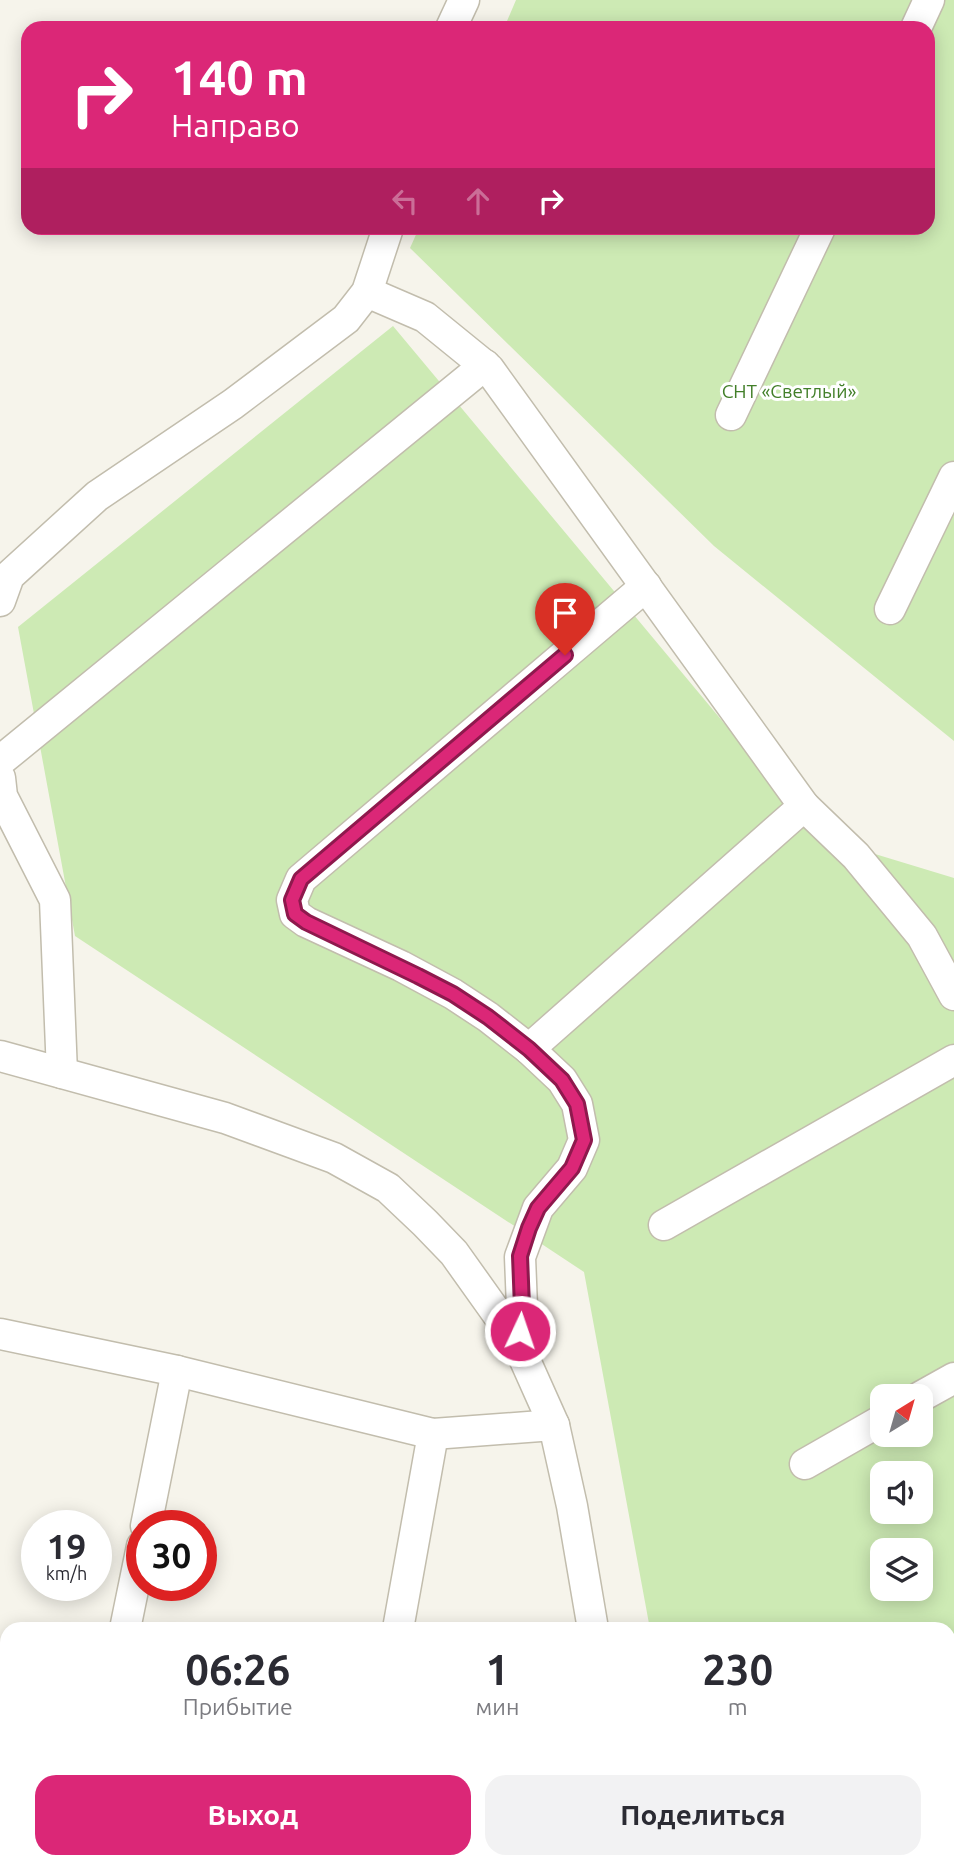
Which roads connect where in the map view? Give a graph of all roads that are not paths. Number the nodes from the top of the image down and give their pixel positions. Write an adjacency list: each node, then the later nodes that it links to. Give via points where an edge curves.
1 (464, 0): 3 (street)
2 (929, 0): 4 (street)
3 (454, 21)
4 (919, 21)
5 (385, 235): 7 (street)
6 (817, 235): 9 (street)
7 (367, 292): 8 (street, via 425,317); 12 (street, via 346,319 233,404 97,496 9,576)
8 (485, 365): 11 (street); 14 (street)
9 (731, 415)
10 (954, 477): 13 (street)
11 (646, 586): 16 (street); 18 (street, via 301,879 292,900 295,914 306,922 453,994)
12 (0, 601)
13 (890, 609)
14 (0, 761)
15 (0, 778): 21 (street, via 2,796 55,900)
16 (804, 806): 17 (street, via 856,856 922,936); 18 (street)
17 (954, 995)
18 (529, 1049): 24 (street, via 562,1080 577,1104 584,1140 572,1168 538,1208 529,1228 520,1256 522,1307)
19 (0, 1056): 21 (street)
20 (954, 1060): 22 (street)
21 (62, 1073): 24 (street, via 225,1118 334,1158 388,1188 454,1253)
22 (664, 1225)
23 (0, 1334): 25 (street)
24 (516, 1340): 28 (street)
25 (177, 1371): 30 (street); 32 (street)
26 (954, 1378): 27 (street)
27 (933, 1390)
28 (554, 1425): 30 (street); 36 (street)
29 (870, 1427): 31 (street)
30 (433, 1434): 35 (street)
31 (806, 1464)
32 (149, 1510)
33 (131, 1601): 34 (street)
34 (126, 1622)
35 (399, 1622)
36 (592, 1622)

